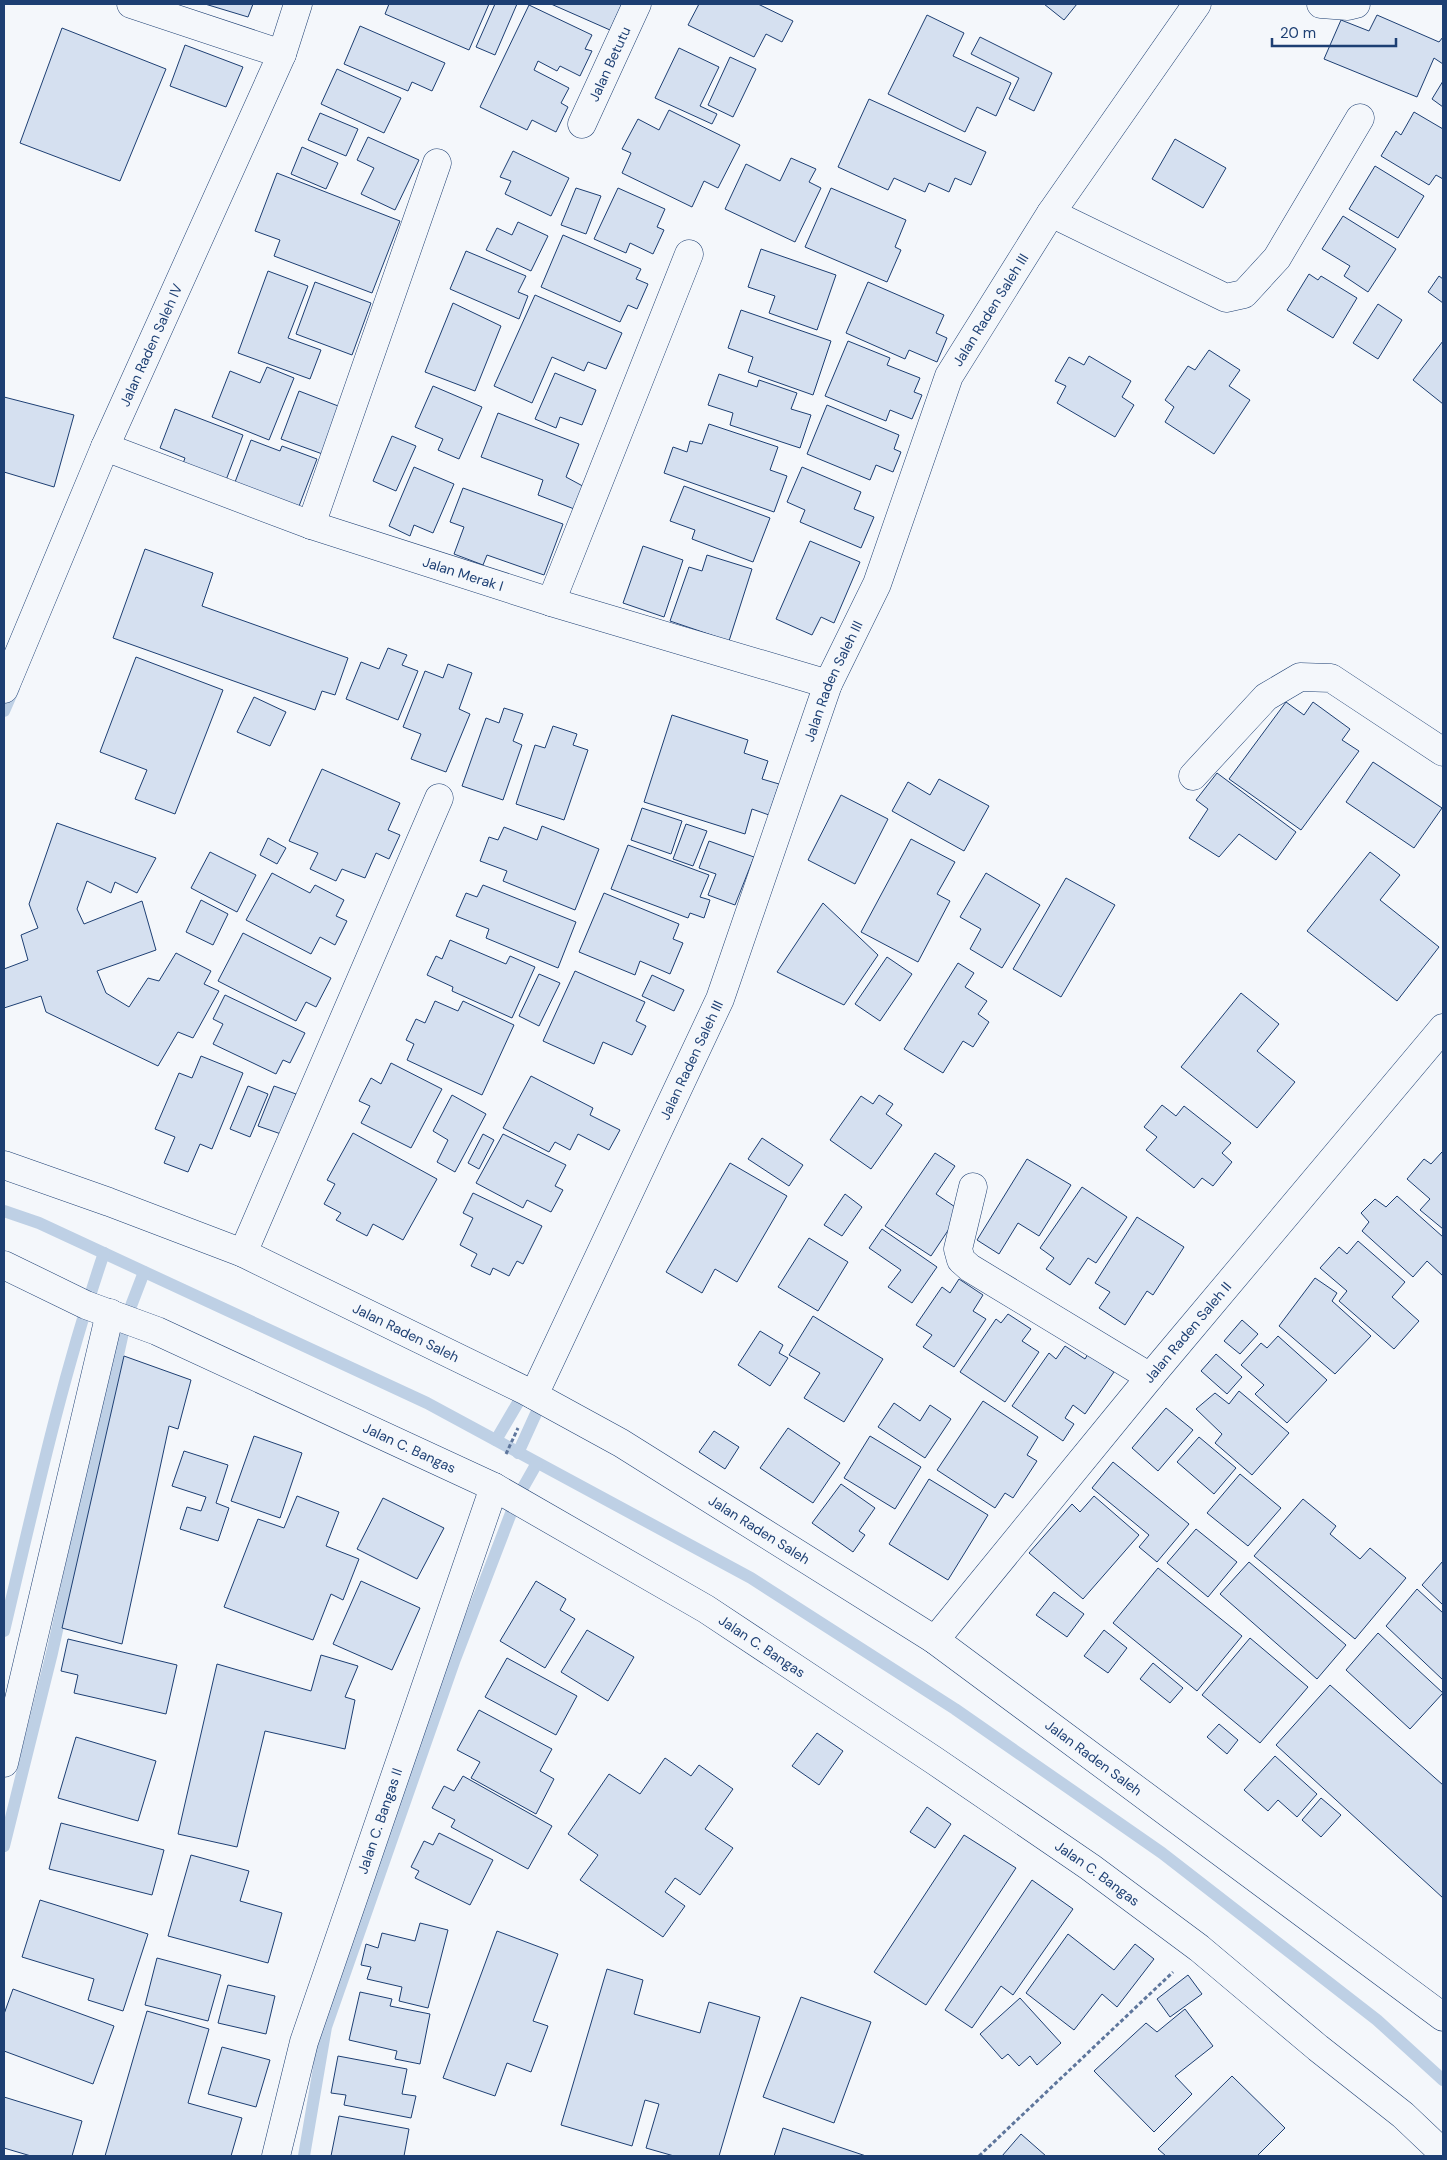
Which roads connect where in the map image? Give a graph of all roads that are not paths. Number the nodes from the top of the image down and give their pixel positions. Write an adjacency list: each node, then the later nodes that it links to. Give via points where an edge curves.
1 (131, 4): 7 (street)
2 (298, 4): 7 (street, Jalan Raden Saleh IV)
3 (637, 4): 9 (street, Jalan Betutu)
4 (1197, 4): 11 (street, Jalan Raden Saleh III)
5 (1321, 4): 6 (street)
6 (1356, 4)
7 (282, 54): 13 (street, Jalan Raden Saleh IV)
8 (1360, 118): 11 (street, via 1277,258 1244,294 1226,298)
9 (582, 124)
10 (437, 163): 14 (street)
11 (1051, 213): 16 (street, Jalan Raden Saleh III, via 949,376 877,584)
12 (689, 254): 15 (street)
13 (105, 446): 14 (street, Jalan Merak I); 17 (street, Jalan Raden Saleh IV)
14 (311, 526): 15 (street, Jalan Merak I)
15 (551, 602): 16 (street, Jalan Merak I)
16 (828, 684): 28 (street, Jalan Raden Saleh III, via 720,999)
17 (4, 688)
18 (1443, 752): 19 (street, via 1331,678 1300,677 1266,697)
19 (1193, 776)
20 (439, 798): 24 (street)
21 (1443, 1028): 27 (street, Jalan Raden Saleh II)
22 (4, 1165): 24 (street, Jalan Raden Saleh)
23 (973, 1187): 27 (street, via 958,1249 961,1260)
24 (242, 1253): 28 (street, Jalan Raden Saleh)
25 (4, 1264): 26 (street, Jalan C. Bangas)
26 (110, 1313): 29 (street, Jalan C. Bangas, via 157,1331); 31 (street)
27 (1150, 1377): 30 (street, Jalan Raden Saleh II)
28 (534, 1395): 30 (street, Jalan Raden Saleh, via 621,1443)
29 (494, 1487): 33 (street, Jalan C. Bangas, via 706,1609 1090,1867 1199,1948 1404,2115); 34 (street, Jalan C. Bangas II, via 304,2042)
30 (945, 1647): 32 (street, Jalan Raden Saleh)
31 (4, 1763)
32 (1443, 2017)
33 (1443, 2153)
34 (276, 2156)

